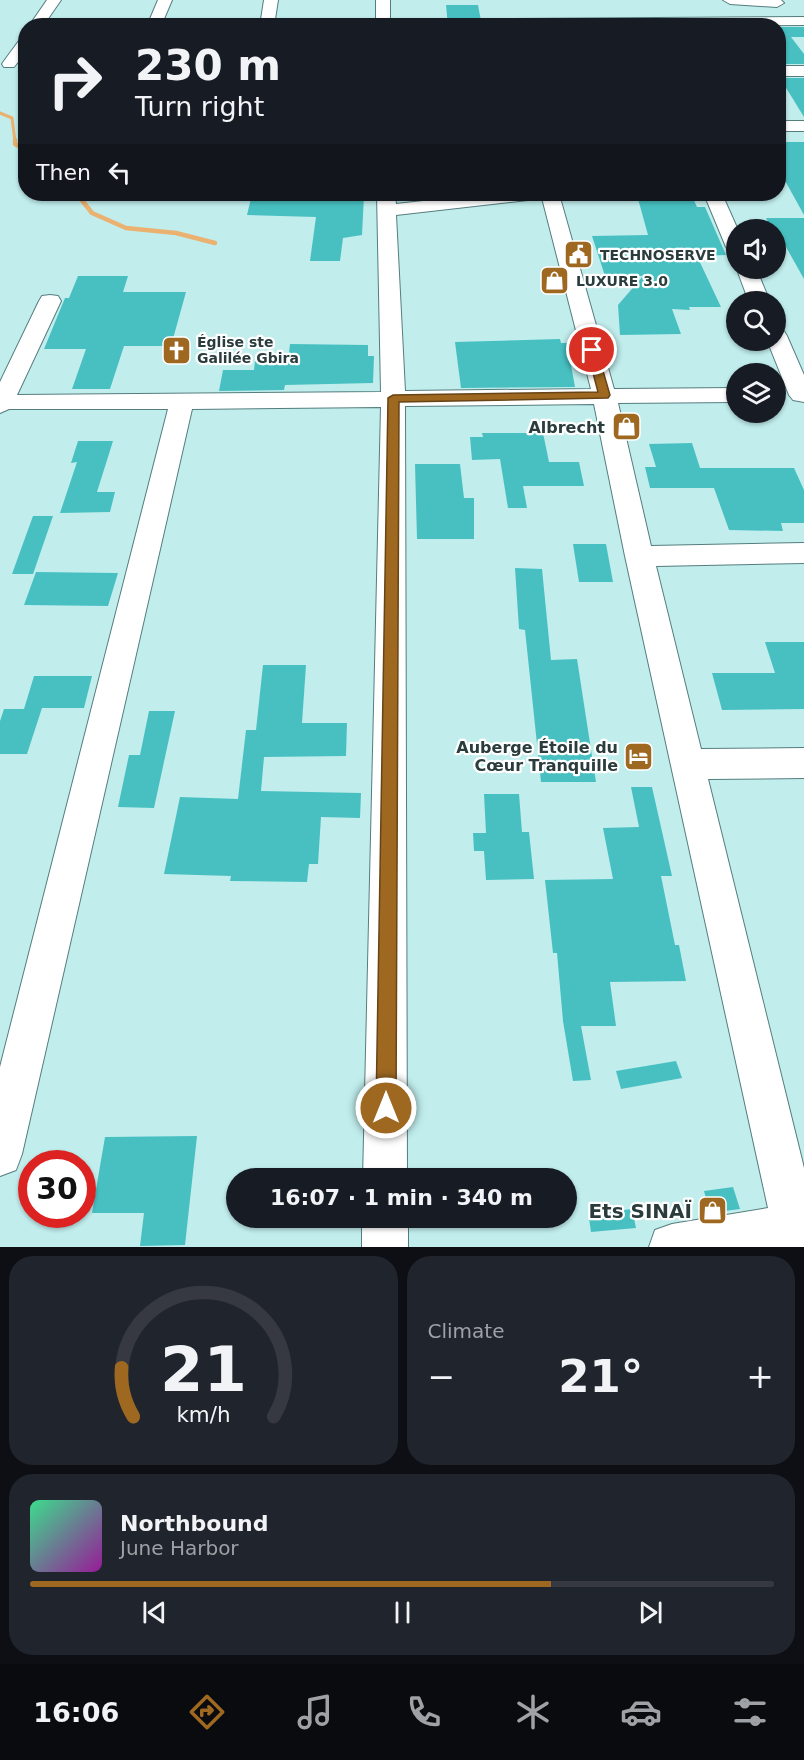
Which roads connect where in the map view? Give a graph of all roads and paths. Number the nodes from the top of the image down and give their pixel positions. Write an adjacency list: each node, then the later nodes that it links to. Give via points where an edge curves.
1 (54, 0): 7 (street)
2 (165, 0): 8 (street)
3 (271, 0): 9 (street)
4 (382, 0): 10 (street)
5 (730, 0): 6 (street)
6 (794, 3)
7 (42, 18)
8 (157, 18)
9 (268, 18)
10 (383, 18)
11 (786, 21): 12 (street)
12 (804, 21)
13 (18, 52): 14 (street)
14 (9, 64)
15 (786, 71): 16 (street)
16 (804, 71)
17 (786, 126): 18 (street)
18 (804, 126)
19 (404, 201): 22 (street)
20 (552, 201): 27 (street)
21 (716, 201): 23 (street)
22 (386, 202): 31 (street)
23 (726, 224)
24 (50, 301): 30 (street)
25 (783, 351): 26 (street)
26 (802, 394): 29 (street)
27 (604, 395): 28 (street); 31 (street); 34 (street)
28 (726, 395)
29 (786, 395)
30 (0, 398): 32 (street)
31 (393, 398): 32 (street); 38 (street)
32 (182, 401): 37 (street)
33 (804, 553): 34 (street)
34 (639, 556): 36 (street)
35 (804, 763): 36 (street)
36 (689, 764): 40 (street)
37 (0, 1155)
38 (386, 1168)
39 (385, 1228): 41 (street)
40 (799, 1232): 42 (street)
41 (385, 1247)
42 (672, 1247)

